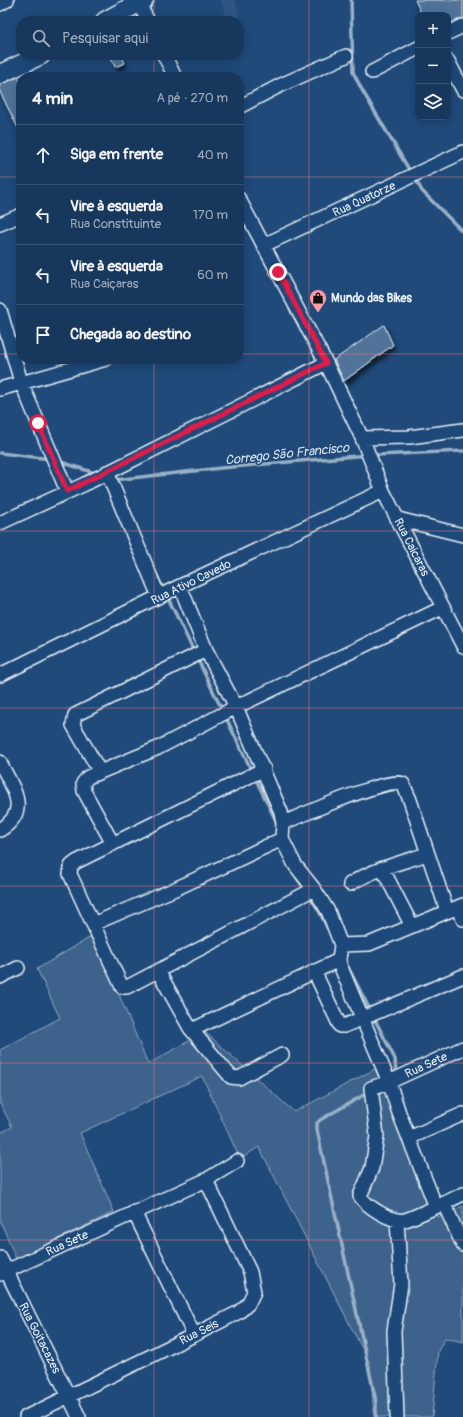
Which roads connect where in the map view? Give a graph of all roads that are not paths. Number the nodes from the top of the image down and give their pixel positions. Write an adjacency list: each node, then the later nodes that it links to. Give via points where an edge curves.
1 (7, 0): 3 (street)
2 (140, 1): 4 (street); 5 (street)
3 (0, 4)
4 (114, 16)
5 (146, 16)
6 (463, 26): 7 (street)
7 (451, 32)
8 (415, 50): 14 (street)
9 (346, 56): 17 (street)
10 (30, 60): 15 (street)
11 (166, 60): 13 (street)
12 (451, 67): 16 (street)
13 (172, 72)
14 (372, 72)
15 (0, 74)
16 (463, 90)
17 (244, 104)
18 (463, 152): 22 (street, Rua Quatorze)
19 (244, 208): 22 (street, Rua Caicaras)
20 (16, 217): 21 (street)
21 (0, 224)
22 (264, 245): 24 (street, Rua Caicaras)
23 (0, 310): 26 (street)
24 (326, 363): 29 (street, Rua Caicaras); 30 (street)
25 (88, 364): 26 (street)
26 (21, 382): 27 (street); 31 (street)
27 (0, 389)
28 (463, 430): 29 (street)
29 (363, 442): 32 (street, Rua Caicaras)
30 (108, 477): 31 (street); 37 (street)
31 (67, 491): 34 (street)
32 (383, 491): 33 (street, Rua Caicaras); 36 (street, Rua Ativo Cavedo)
33 (398, 519): 35 (street); 38 (street, Rua Caicaras)
34 (0, 523)
35 (463, 535)
36 (180, 586): 37 (street, Rua Ativo Cavedo); 40 (street)
37 (159, 597): 41 (street, Rua Ativo Cavedo)
38 (442, 608): 39 (street, Rua Caicaras); 42 (street)
39 (463, 646)
40 (206, 650): 42 (street); 45 (street, via 75,715 73,725)
41 (0, 675)
42 (236, 706): 44 (street); 45 (street, via 158,748)
43 (0, 762): 47 (street, via 18,801 15,817)
44 (264, 769): 46 (street); 49 (street)
45 (100, 772): 49 (street, via 85,779 82,786)
46 (284, 823): 48 (street); 50 (street, via 372,788 401,782 410,800)
47 (0, 830)
48 (282, 839): 53 (street, via 295,866); 55 (street)
49 (113, 844): 55 (street, via 71,866 70,874)
50 (427, 854): 51 (street); 54 (street)
51 (382, 868): 52 (street); 56 (street)
52 (350, 884)
53 (314, 889): 57 (street, via 328,911); 60 (street)
54 (458, 911): 56 (street)
55 (93, 924): 60 (street, via 122,987 127,987)
56 (412, 926): 57 (street, via 369,944)
57 (341, 945): 58 (street)
58 (338, 960): 61 (street); 64 (street)
59 (18, 968): 63 (street)
60 (158, 971): 65 (street)
61 (314, 971): 64 (street, via 340,1026); 65 (street, via 196,1028)
62 (463, 976): 64 (street)
63 (0, 977)
64 (362, 1018): 68 (street)
65 (190, 1028): 67 (street, via 231,1077 239,1078)
66 (463, 1048): 68 (street, Rua Sete)
67 (282, 1055)
68 (389, 1082): 70 (street); 76 (street, Rua Sete, via 371,1088 376,1136 372,1168 360,1196 374,1210)
69 (463, 1114): 70 (street)
70 (409, 1138): 74 (street, via 428,1185)
71 (237, 1161): 72 (street, Rua Sete)
72 (206, 1180): 75 (street, Rua Sete); 80 (street, Rua Seis, via 250,1272 254,1292 248,1304 239,1312)
73 (463, 1194): 74 (street)
74 (440, 1205): 76 (street, via 405,1220); 77 (street)
75 (134, 1212): 79 (street, Rua Sete); 80 (street)
76 (397, 1220): 84 (street, via 402,1284 394,1331)
77 (463, 1245)
78 (0, 1258): 79 (street, Rua Goitacazes)
79 (3, 1272): 81 (street, Rua Goitacazes)
80 (194, 1335): 81 (street, Rua Seis)
81 (69, 1395): 82 (street, Rua Seis); 83 (street, Rua Goitacazes)
82 (26, 1417)
83 (79, 1417)
84 (397, 1417)

